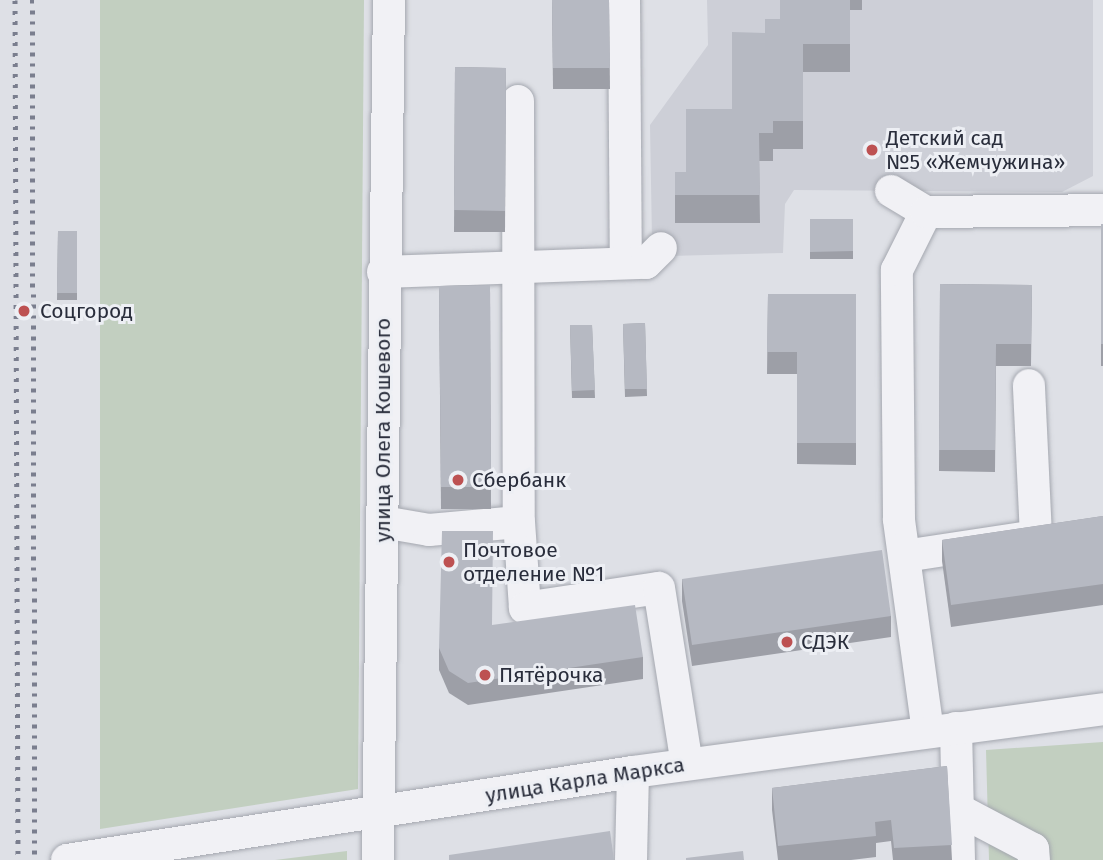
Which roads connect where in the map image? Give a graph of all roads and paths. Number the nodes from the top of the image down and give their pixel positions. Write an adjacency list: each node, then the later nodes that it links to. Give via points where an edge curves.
1 (389, 0): 10 (street, улица Олега Кошевого)
2 (624, 0): 8 (street)
3 (518, 101): 9 (street)
4 (891, 191): 6 (street)
5 (1103, 210): 6 (street)
6 (926, 212): 14 (street, via 897,270)
7 (661, 248): 8 (street, via 646,263)
8 (626, 263): 9 (street)
9 (519, 266): 10 (street); 13 (street)
10 (383, 272): 12 (street, улица Олега Кошевого)
11 (1030, 385): 14 (street, via 1036,536)
12 (383, 522): 13 (street, via 429,530); 22 (street, улица Олега Кошевого)
13 (519, 522): 16 (street, via 525,608)
14 (905, 556): 18 (street)
15 (696, 582): 16 (street)
16 (659, 588): 19 (street)
17 (1103, 709): 18 (street, улица Карла Маркса)
18 (942, 730): 19 (street, улица Карла Маркса); 21 (street)
19 (687, 764): 20 (street, улица Карла Маркса)
20 (634, 772): 22 (street, улица Карла Маркса); 25 (street)
21 (957, 809): 26 (street); 27 (street, via 1033,849)
22 (378, 811): 23 (street, улица Карла Маркса); 24 (street, улица Олега Кошевого)
23 (68, 860)
24 (378, 860)
25 (631, 860)
26 (959, 860)
27 (1034, 860)

